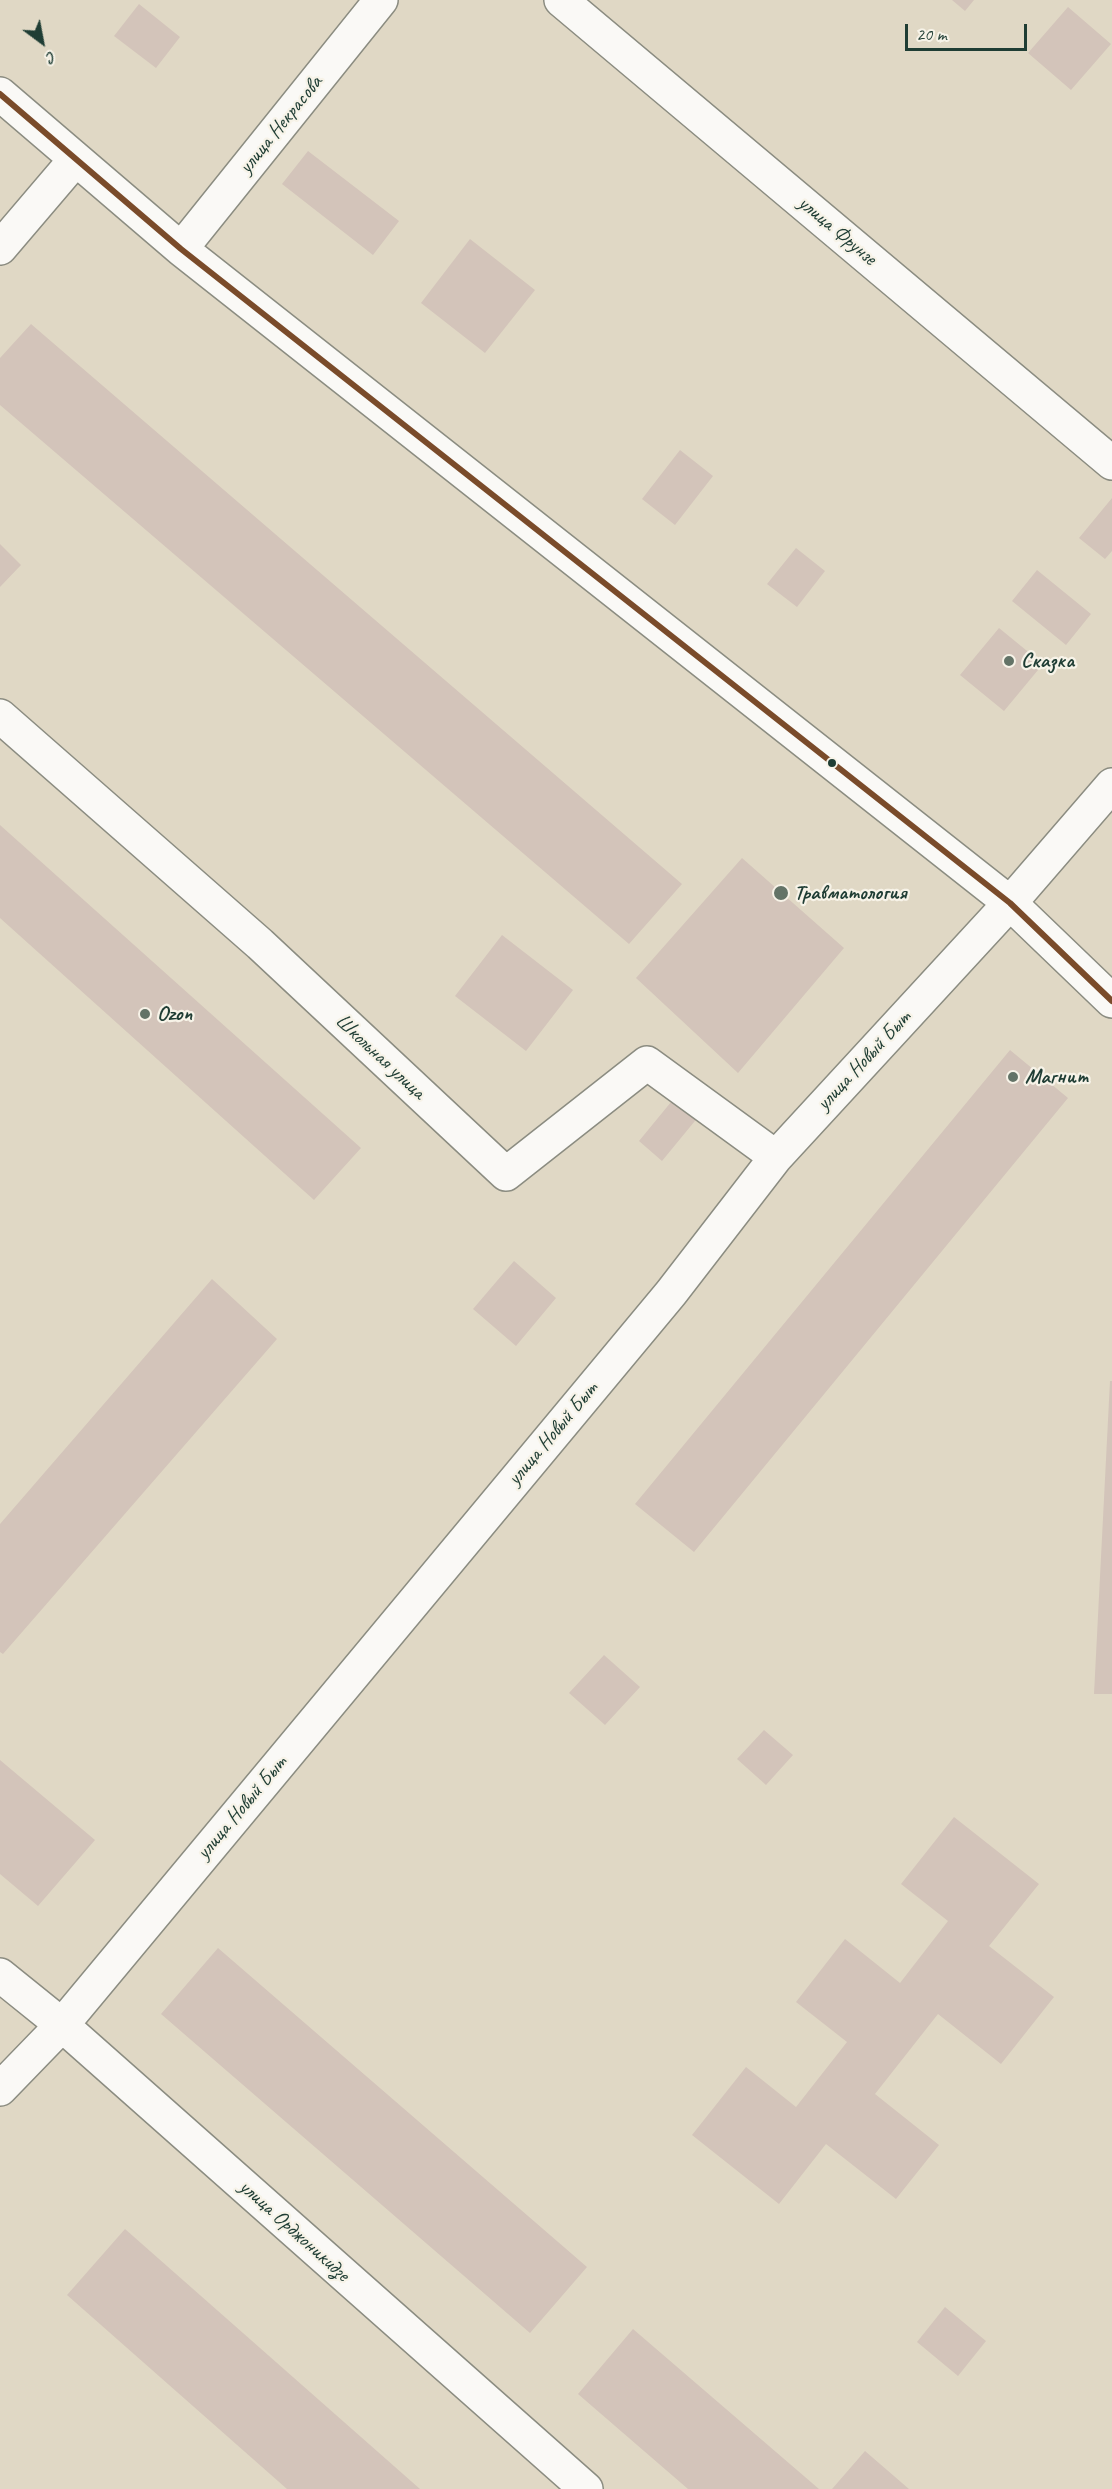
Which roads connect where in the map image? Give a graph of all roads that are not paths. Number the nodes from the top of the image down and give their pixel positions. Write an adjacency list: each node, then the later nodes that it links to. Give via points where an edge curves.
1 (381, 0): 6 (street, улица Некрасова)
2 (561, 0): 7 (street, улица Фрунзе)
3 (0, 94): 4 (street)
4 (75, 160): 5 (street); 6 (street)
5 (0, 248)
6 (181, 249): 10 (street)
7 (1112, 463)
8 (0, 716): 12 (street, Школьная улица, via 260,944 506,1174 647,1064)
9 (1112, 785): 10 (street, улица Новый Быт)
10 (1010, 903): 11 (street); 12 (street, улица Новый Быт)
11 (1112, 1002)
12 (776, 1156): 14 (street, улица Новый Быт, via 664,1302)
13 (0, 1975): 14 (street, улица Орджоникидзе)
14 (62, 2025): 15 (street, улица Новый Быт); 16 (street, улица Орджоникидзе)
15 (0, 2089)
16 (579, 2487)

